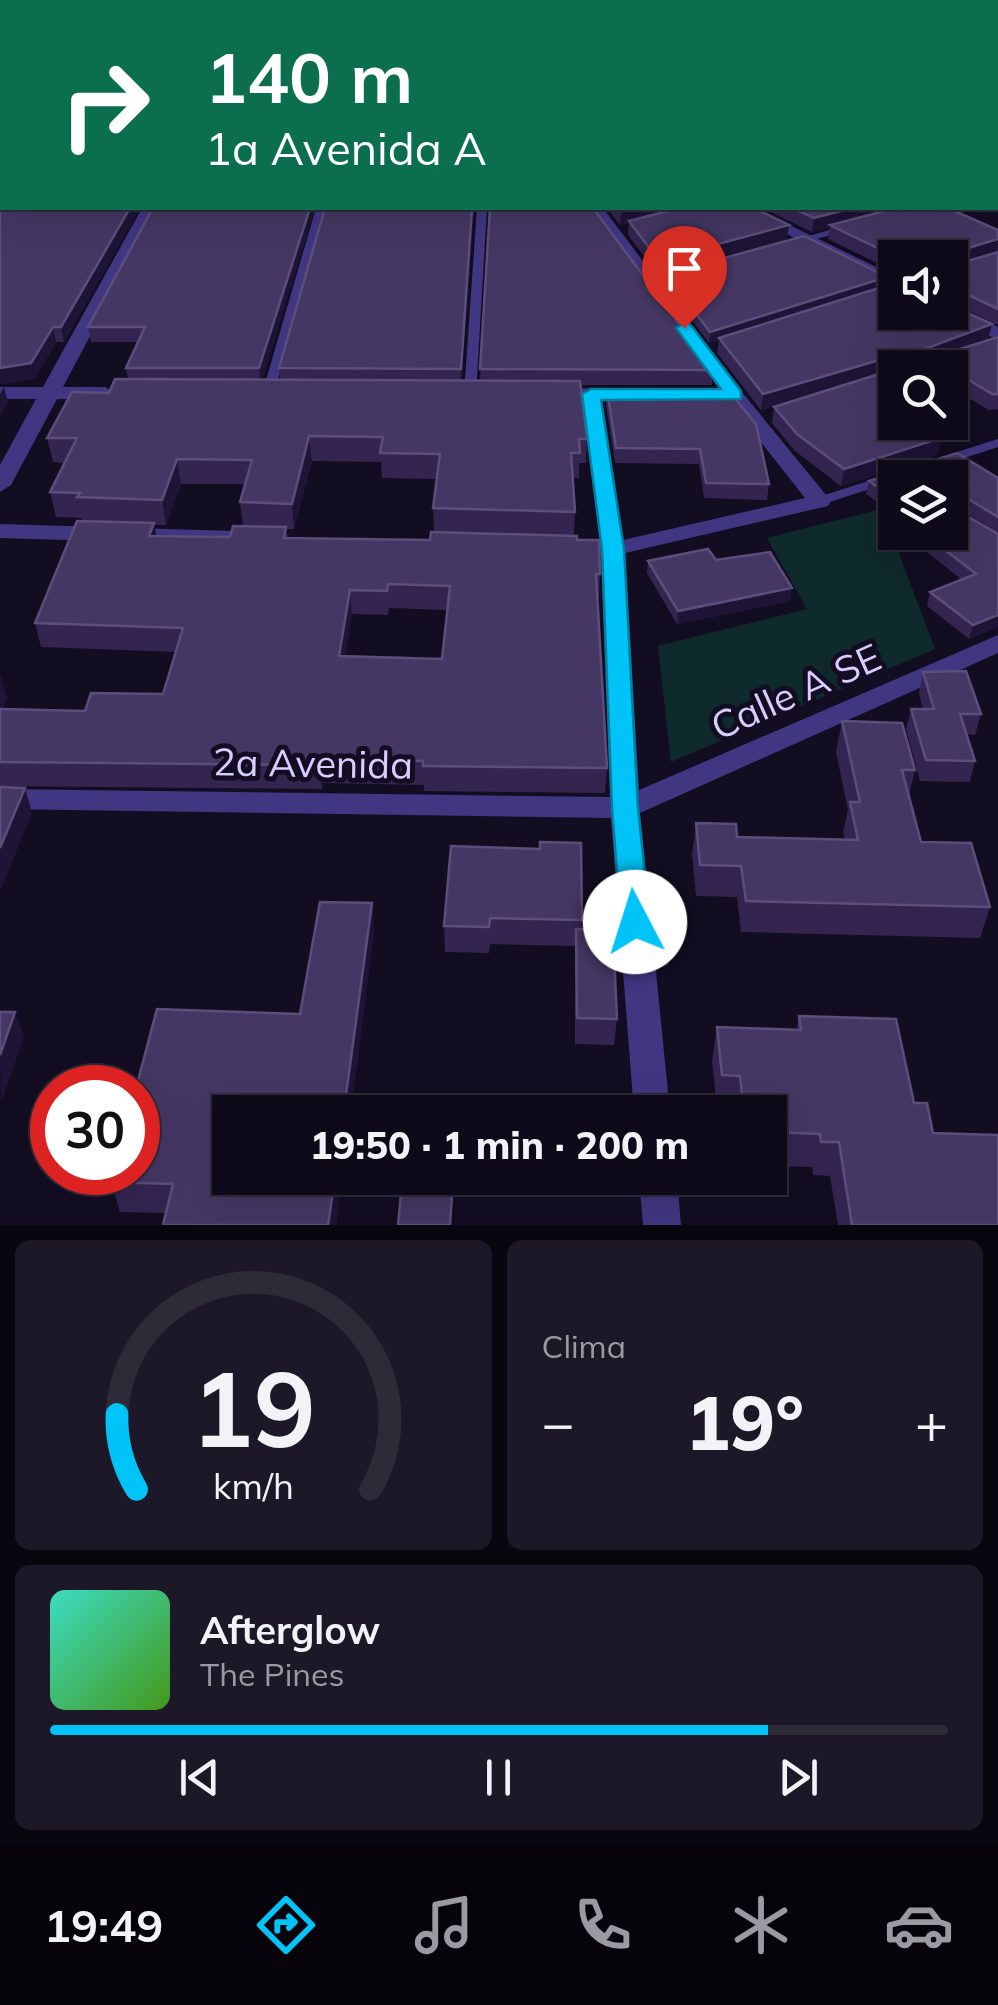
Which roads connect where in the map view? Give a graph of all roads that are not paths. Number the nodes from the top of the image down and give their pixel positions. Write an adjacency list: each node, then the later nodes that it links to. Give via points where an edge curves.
1 (149, 210): 14 (street)
2 (320, 210): 16 (lane)
3 (482, 210): 17 (lane)
4 (598, 210): 22 (street, via 623,230 659,278 710,348)
5 (745, 210): 7 (street)
6 (856, 226): 7 (lane)
7 (797, 241): 8 (street)
8 (878, 276)
9 (968, 319): 10 (street)
10 (998, 334)
11 (998, 343): 12 (lane)
12 (982, 348)
13 (0, 393): 14 (street)
14 (50, 393): 15 (street); 26 (street)
15 (129, 393)
16 (267, 394)
17 (469, 394)
18 (522, 394): 19 (street)
19 (591, 394): 20 (street); 31 (street)
20 (663, 395)
21 (698, 395): 22 (street)
22 (734, 395): 27 (street, via 763,417)
23 (998, 443): 24 (lane)
24 (947, 460)
25 (878, 482): 27 (lane)
26 (0, 485)
27 (820, 501): 31 (street)
28 (0, 531): 29 (street)
29 (257, 538)
30 (534, 547): 31 (street)
31 (613, 549): 34 (street)
32 (998, 643): 34 (street, Calle A SE)
33 (0, 799): 34 (street, 2a Avenida)
34 (625, 808): 35 (street)
35 (650, 1095)
36 (659, 1195): 37 (street)
37 (662, 1225)

